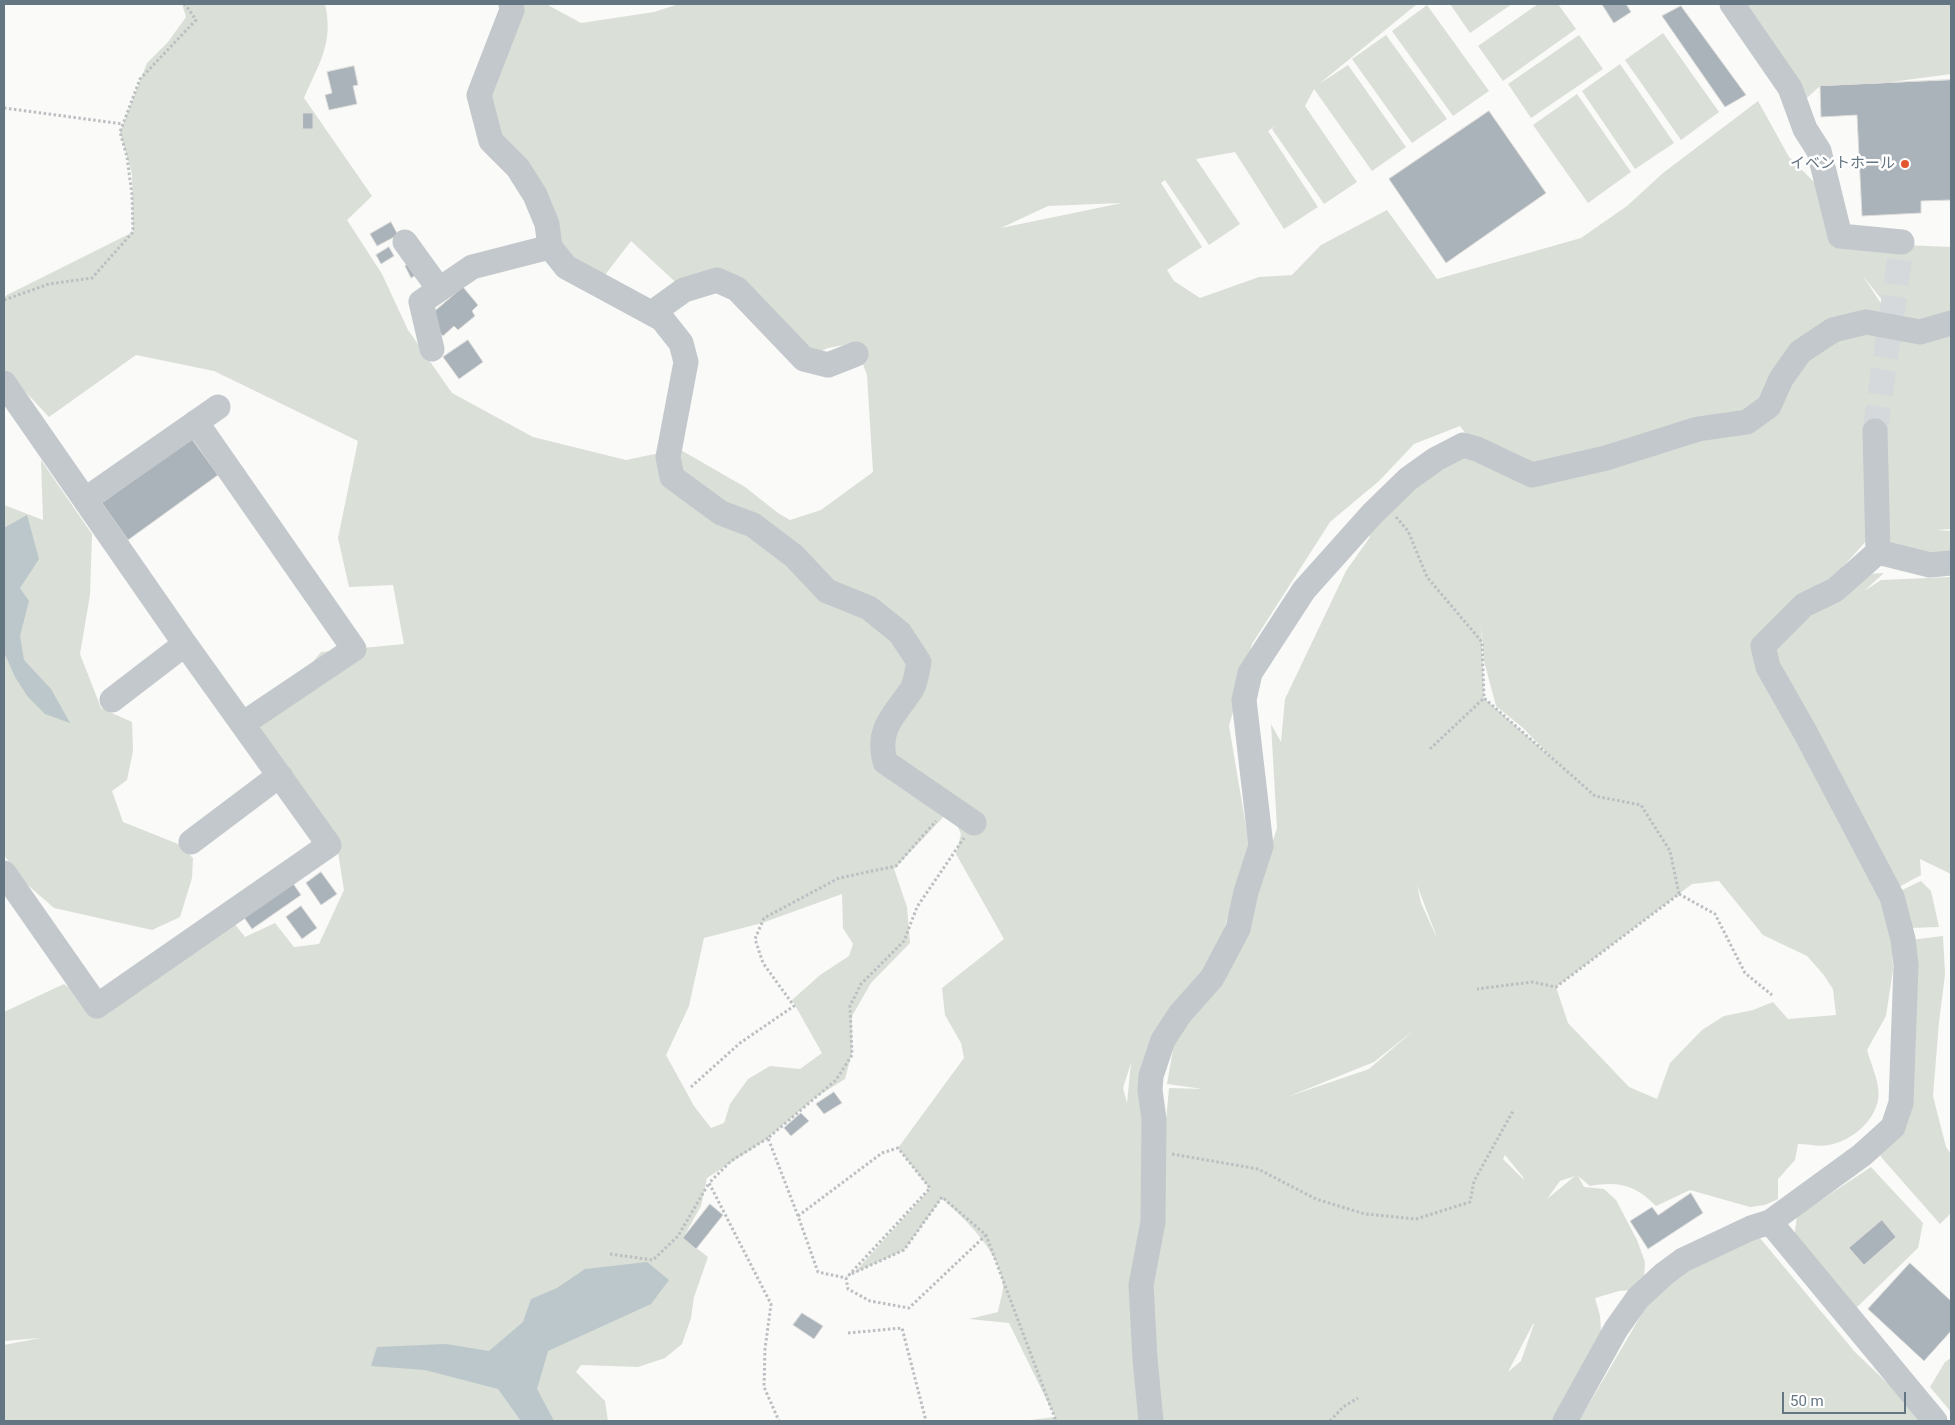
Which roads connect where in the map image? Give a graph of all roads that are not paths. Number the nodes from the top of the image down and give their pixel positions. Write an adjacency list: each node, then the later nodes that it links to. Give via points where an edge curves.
1 (511, 4): 5 (street, via 512,10 479,95 491,141 518,168 535,195 546,224)
2 (1732, 4): 4 (street, via 1790,88 1805,129 1819,151 1840,236)
3 (404, 242): 6 (street)
4 (1902, 242)
5 (550, 247): 6 (street, via 472,267); 7 (street, via 566,267)
6 (439, 289): 9 (street, via 421,302)
7 (652, 313): 10 (street, via 684,290 718,280 737,289 804,358 828,365); 22 (street, via 662,318 681,343 686,362 668,457 672,477 721,513 753,525 794,556 827,590 869,608 900,633 919,662 913,687 888,720 881,747 885,762)
8 (1951, 323): 26 (street, via 1920,332 1866,322 1833,330 1800,352 1781,379 1769,406 1747,422 1698,429 1614,456 1532,475 1463,445 1415,474 1304,590 1250,673 1244,700 1261,846 1238,929 1212,978 1180,1014 1163,1040 1151,1076 1153,1222 1141,1285)
9 (432, 350)
10 (856, 354)
11 (4, 382): 15 (street)
12 (218, 406): 13 (street)
13 (196, 422): 15 (street); 20 (street, via 354,649)
14 (1876, 431): 16 (street)
15 (86, 499): 18 (street)
16 (1878, 552): 17 (street, via 1930,565); 25 (street, via 1835,590 1804,605 1763,646 1768,668 1806,732 1892,897 1906,965 1901,1103 1893,1127 1862,1155)
17 (1951, 564)
18 (185, 644): 19 (street); 20 (street)
19 (112, 700)
20 (244, 724): 21 (street)
21 (282, 777): 23 (street, via 272,781); 24 (street, via 330,845 97,1006)
22 (974, 823)
23 (191, 842)
24 (4, 873)
25 (1770, 1222): 27 (street, via 1683,1260 1638,1298 1616,1329); 28 (street)
26 (1151, 1421)
27 (1565, 1421)
28 (1936, 1421)

